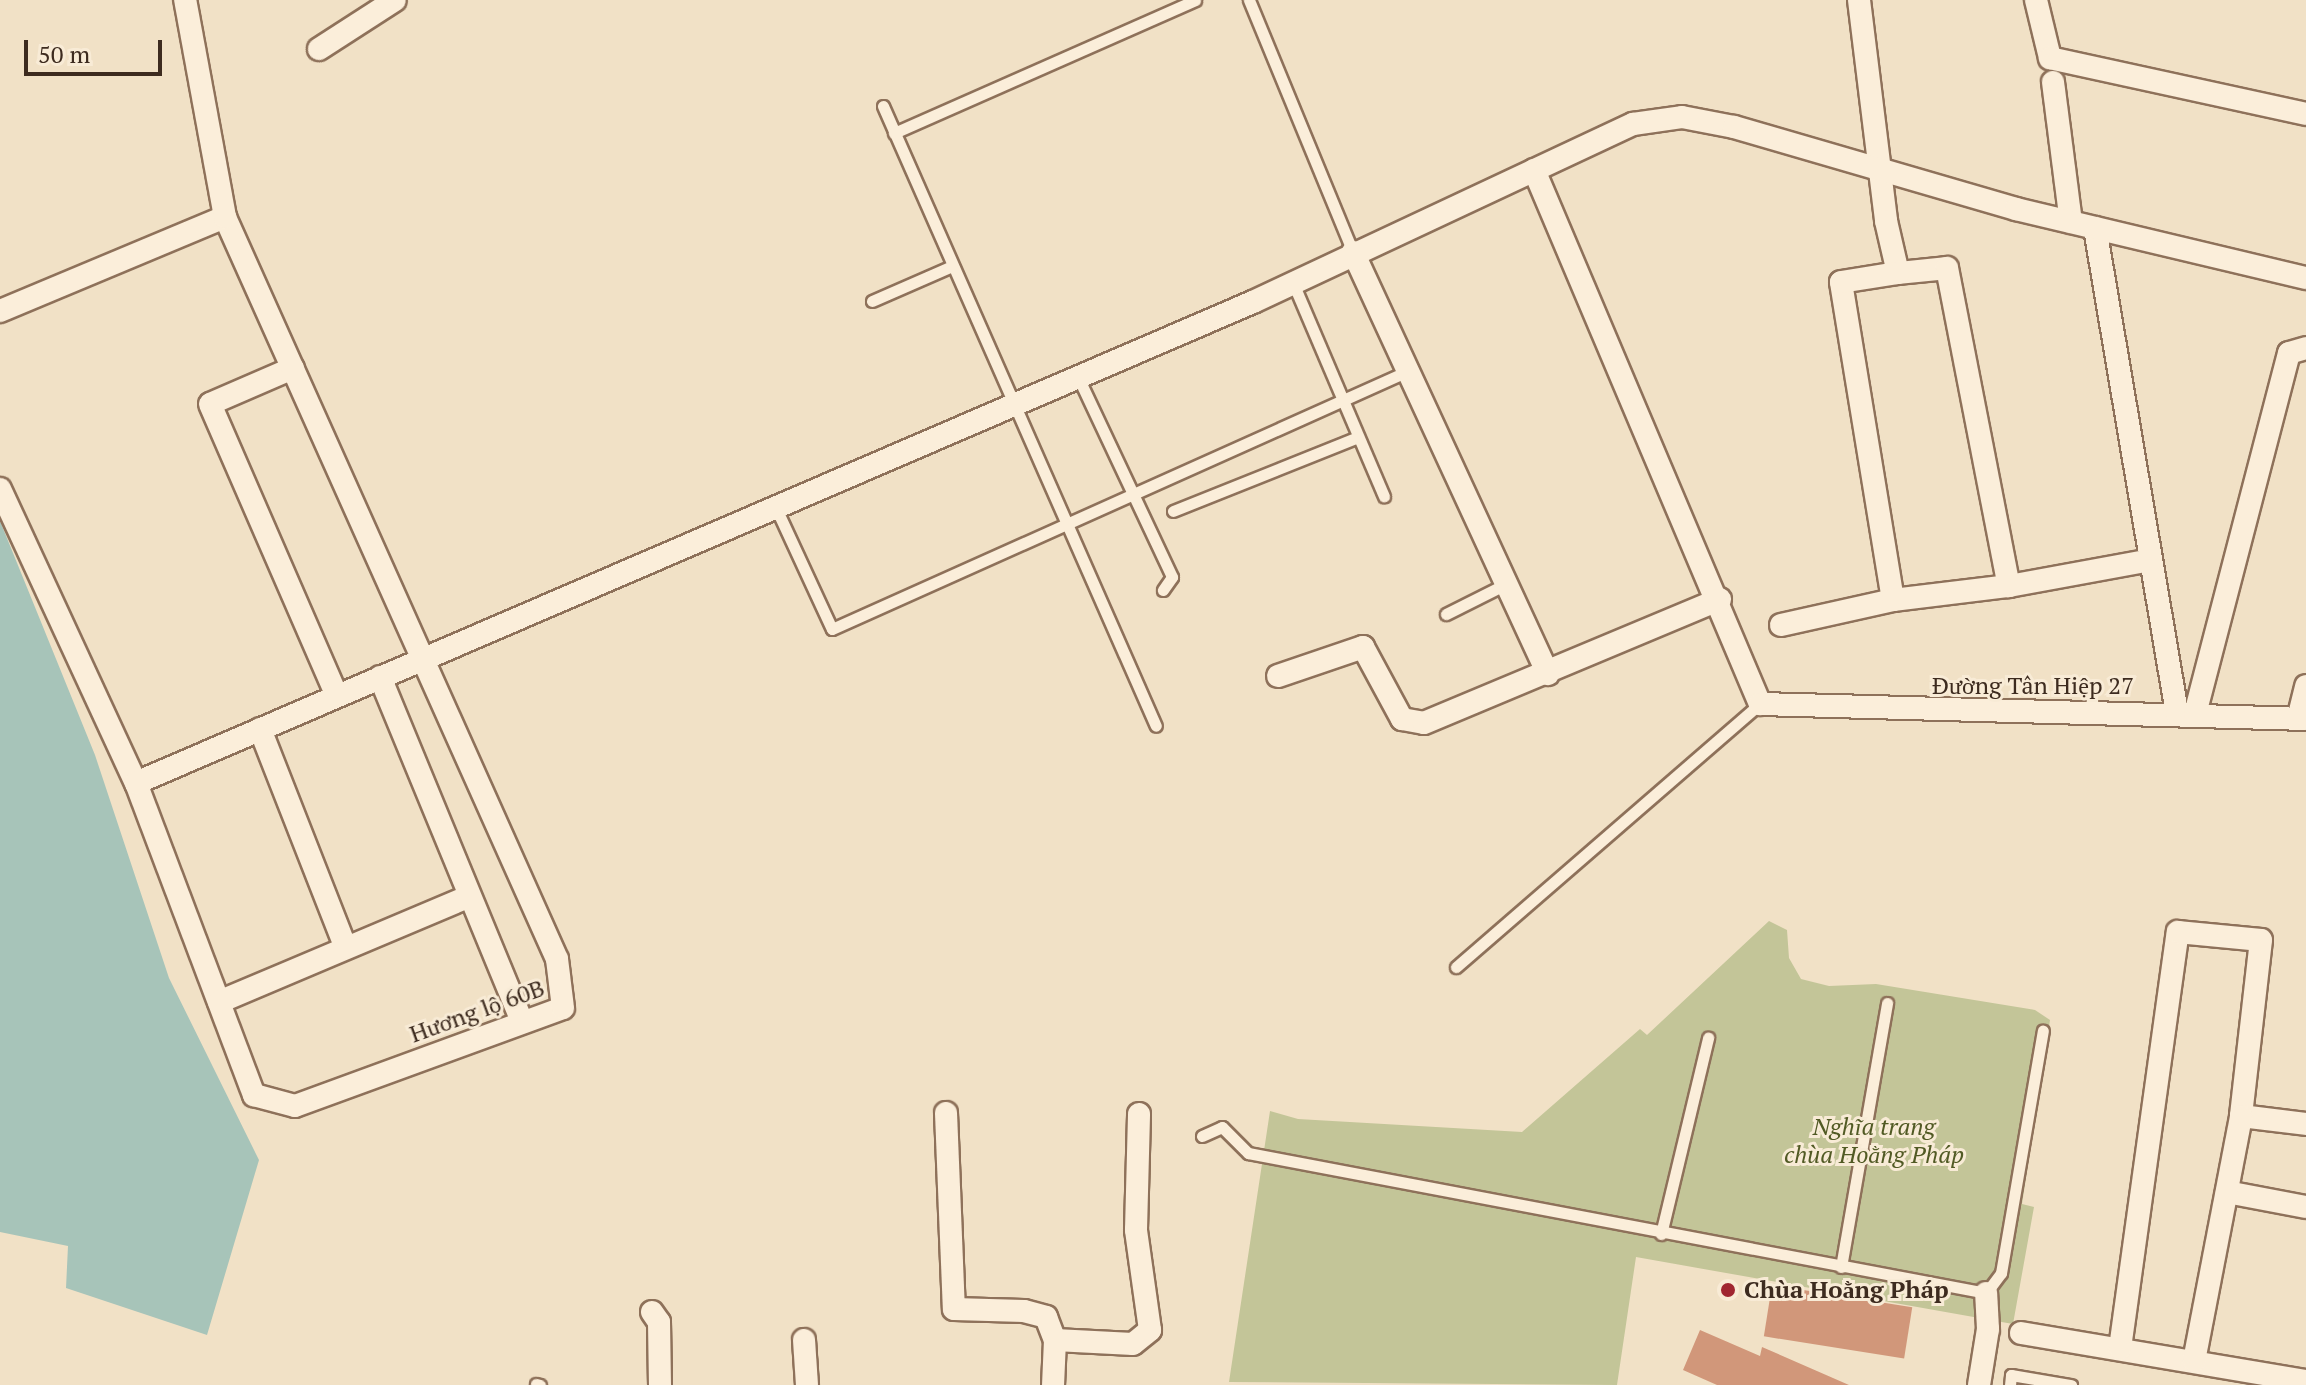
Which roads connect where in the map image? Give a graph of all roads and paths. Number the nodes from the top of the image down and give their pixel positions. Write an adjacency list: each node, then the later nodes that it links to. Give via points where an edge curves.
1 (185, 0): 14 (street)
2 (395, 0): 7 (street)
3 (1195, 0): 11 (lane)
4 (1249, 0): 17 (lane)
5 (1859, 0): 13 (street)
6 (2036, 0): 10 (street, via 2050,58)
7 (319, 49)
8 (2053, 82): 15 (street)
9 (883, 106): 11 (lane)
10 (2306, 114)
11 (894, 133): 18 (lane)
12 (1534, 170): 13 (street, via 1633,124 1682,117); 17 (street); 41 (street)
13 (1882, 172): 15 (street); 19 (street)
14 (225, 217): 23 (street); 25 (street)
15 (2071, 222): 16 (street)
16 (2095, 228): 20 (street); 37 (street)
17 (1353, 252): 21 (street); 26 (street)
18 (950, 267): 22 (lane); 29 (lane)
19 (1898, 273): 39 (street, via 1947,268); 42 (street, via 1841,282)
20 (2306, 278)
21 (1292, 282): 27 (street); 28 (lane)
22 (872, 301)
23 (0, 311)
24 (2306, 348): 52 (street, via 2289,353)
25 (293, 368): 45 (street); 50 (street, via 210,404)
26 (1408, 371): 28 (lane); 38 (street)
27 (1078, 377): 29 (street); 32 (lane)
28 (1343, 400): 30 (lane); 32 (lane)
29 (1014, 405): 34 (street); 36 (lane)
30 (1358, 437): 33 (lane); 35 (lane)
31 (0, 489): 56 (street, Hương lộ 60B)
32 (1133, 493): 36 (lane); 40 (lane, via 1172,577)
33 (1384, 496)
34 (776, 508): 36 (lane, via 832,629); 45 (street)
35 (1173, 511)
36 (1065, 523): 54 (lane)
37 (2150, 560): 39 (street); 52 (street)
38 (1506, 584): 43 (lane); 46 (street)
39 (2009, 586): 42 (street)
40 (1163, 590)
41 (1720, 599): 46 (street); 51 (street)
42 (1893, 600): 44 (street)
43 (1446, 614)
44 (1781, 625)
45 (423, 660): 48 (street); 62 (street, Hương lộ 60B, via 557,959 563,1008)
46 (1548, 674): 47 (street, via 1414,725 1402,719 1363,647)
47 (1278, 676)
48 (380, 677): 50 (street); 57 (street)
49 (2306, 686): 53 (street)
50 (337, 696): 55 (street)
51 (1760, 704): 52 (street, Đường Tân Hiệp 27, via 1921,712); 59 (lane)
52 (2186, 714): 53 (street, Đường Tân Hiệp 27)
53 (2302, 719)
54 (1156, 726)
55 (260, 729): 56 (street); 58 (street)
56 (136, 783): 60 (street, Hương lộ 60B)
57 (470, 896): 58 (street); 62 (street)
58 (346, 948): 60 (street)
59 (1456, 967)
60 (219, 1002): 62 (street, Hương lộ 60B, via 254,1095 295,1106)
61 (1887, 1003): 73 (lane)
62 (522, 1021)
63 (2043, 1031): 74 (lane, via 2001,1273)
64 (1708, 1038): 72 (lane)
65 (946, 1113): 78 (street, via 954,1309 1024,1311 1046,1317)
66 (1139, 1114): 78 (street, via 1136,1230 1150,1330 1133,1344)
67 (2241, 1116): 68 (street); 70 (street); 79 (street, via 2261,940 2178,932)
68 (2306, 1124)
69 (1202, 1136): 72 (lane, via 1222,1127 1248,1153)
70 (2227, 1192): 71 (street); 80 (street)
71 (2306, 1207)
72 (1661, 1234): 73 (lane)
73 (1841, 1267): 74 (lane)
74 (1986, 1293): 85 (street, via 1988,1329)
75 (652, 1312): 82 (street, via 659,1322)
76 (2021, 1333): 79 (street)
77 (804, 1340): 83 (street)
78 (1055, 1340): 84 (street)
79 (2120, 1348): 80 (street)
80 (2194, 1361): 81 (street)
81 (2306, 1381)
82 (660, 1385)
83 (807, 1385)
84 (1053, 1385)
85 (1979, 1385)
86 (2010, 1385): 87 (lane, via 2011,1375)
87 (2071, 1385)

